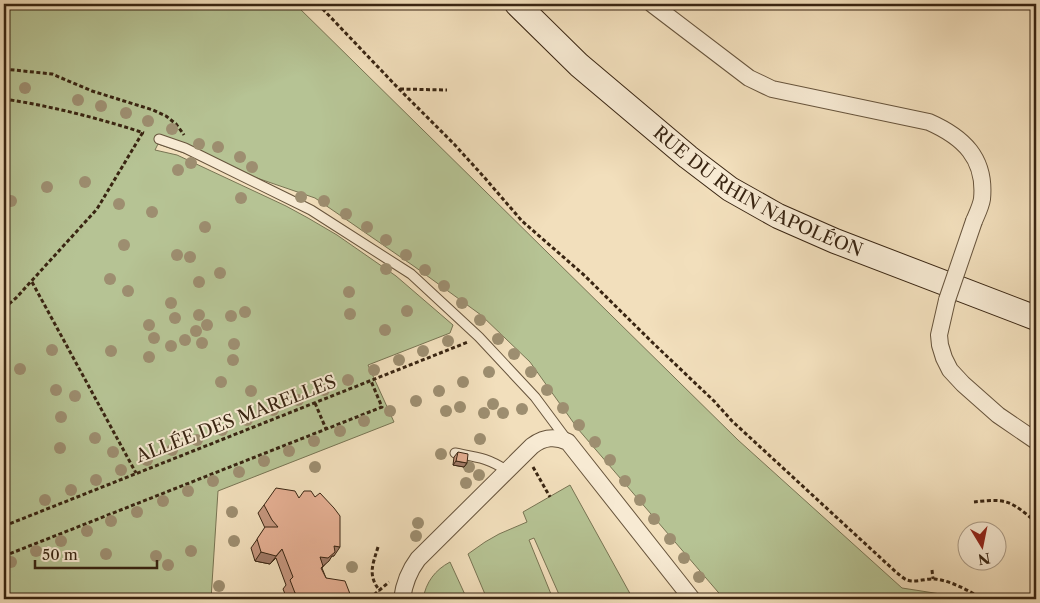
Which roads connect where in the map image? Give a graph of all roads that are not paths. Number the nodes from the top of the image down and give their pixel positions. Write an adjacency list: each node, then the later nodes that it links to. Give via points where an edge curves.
1 (518, 4): 4 (main road, RUE DU RHIN NAPOLÉON, via 580,65 688,158 730,189 778,216 835,241)
2 (652, 4): 5 (street, bridge, via 749,78 772,89 929,122 945,129 970,148 981,172 982,200 947,300 939,335 940,345 950,370 963,384 998,415)
3 (159, 139): 6 (lane, via 185,148 311,210 411,274 535,397)
4 (1036, 318)
5 (1036, 441)
6 (568, 442): 8 (street, via 555,438 539,441); 10 (street)
7 (455, 453): 8 (lane, via 486,459)
8 (507, 470): 9 (street, via 418,559 410,572)
9 (402, 599)
10 (692, 599)

